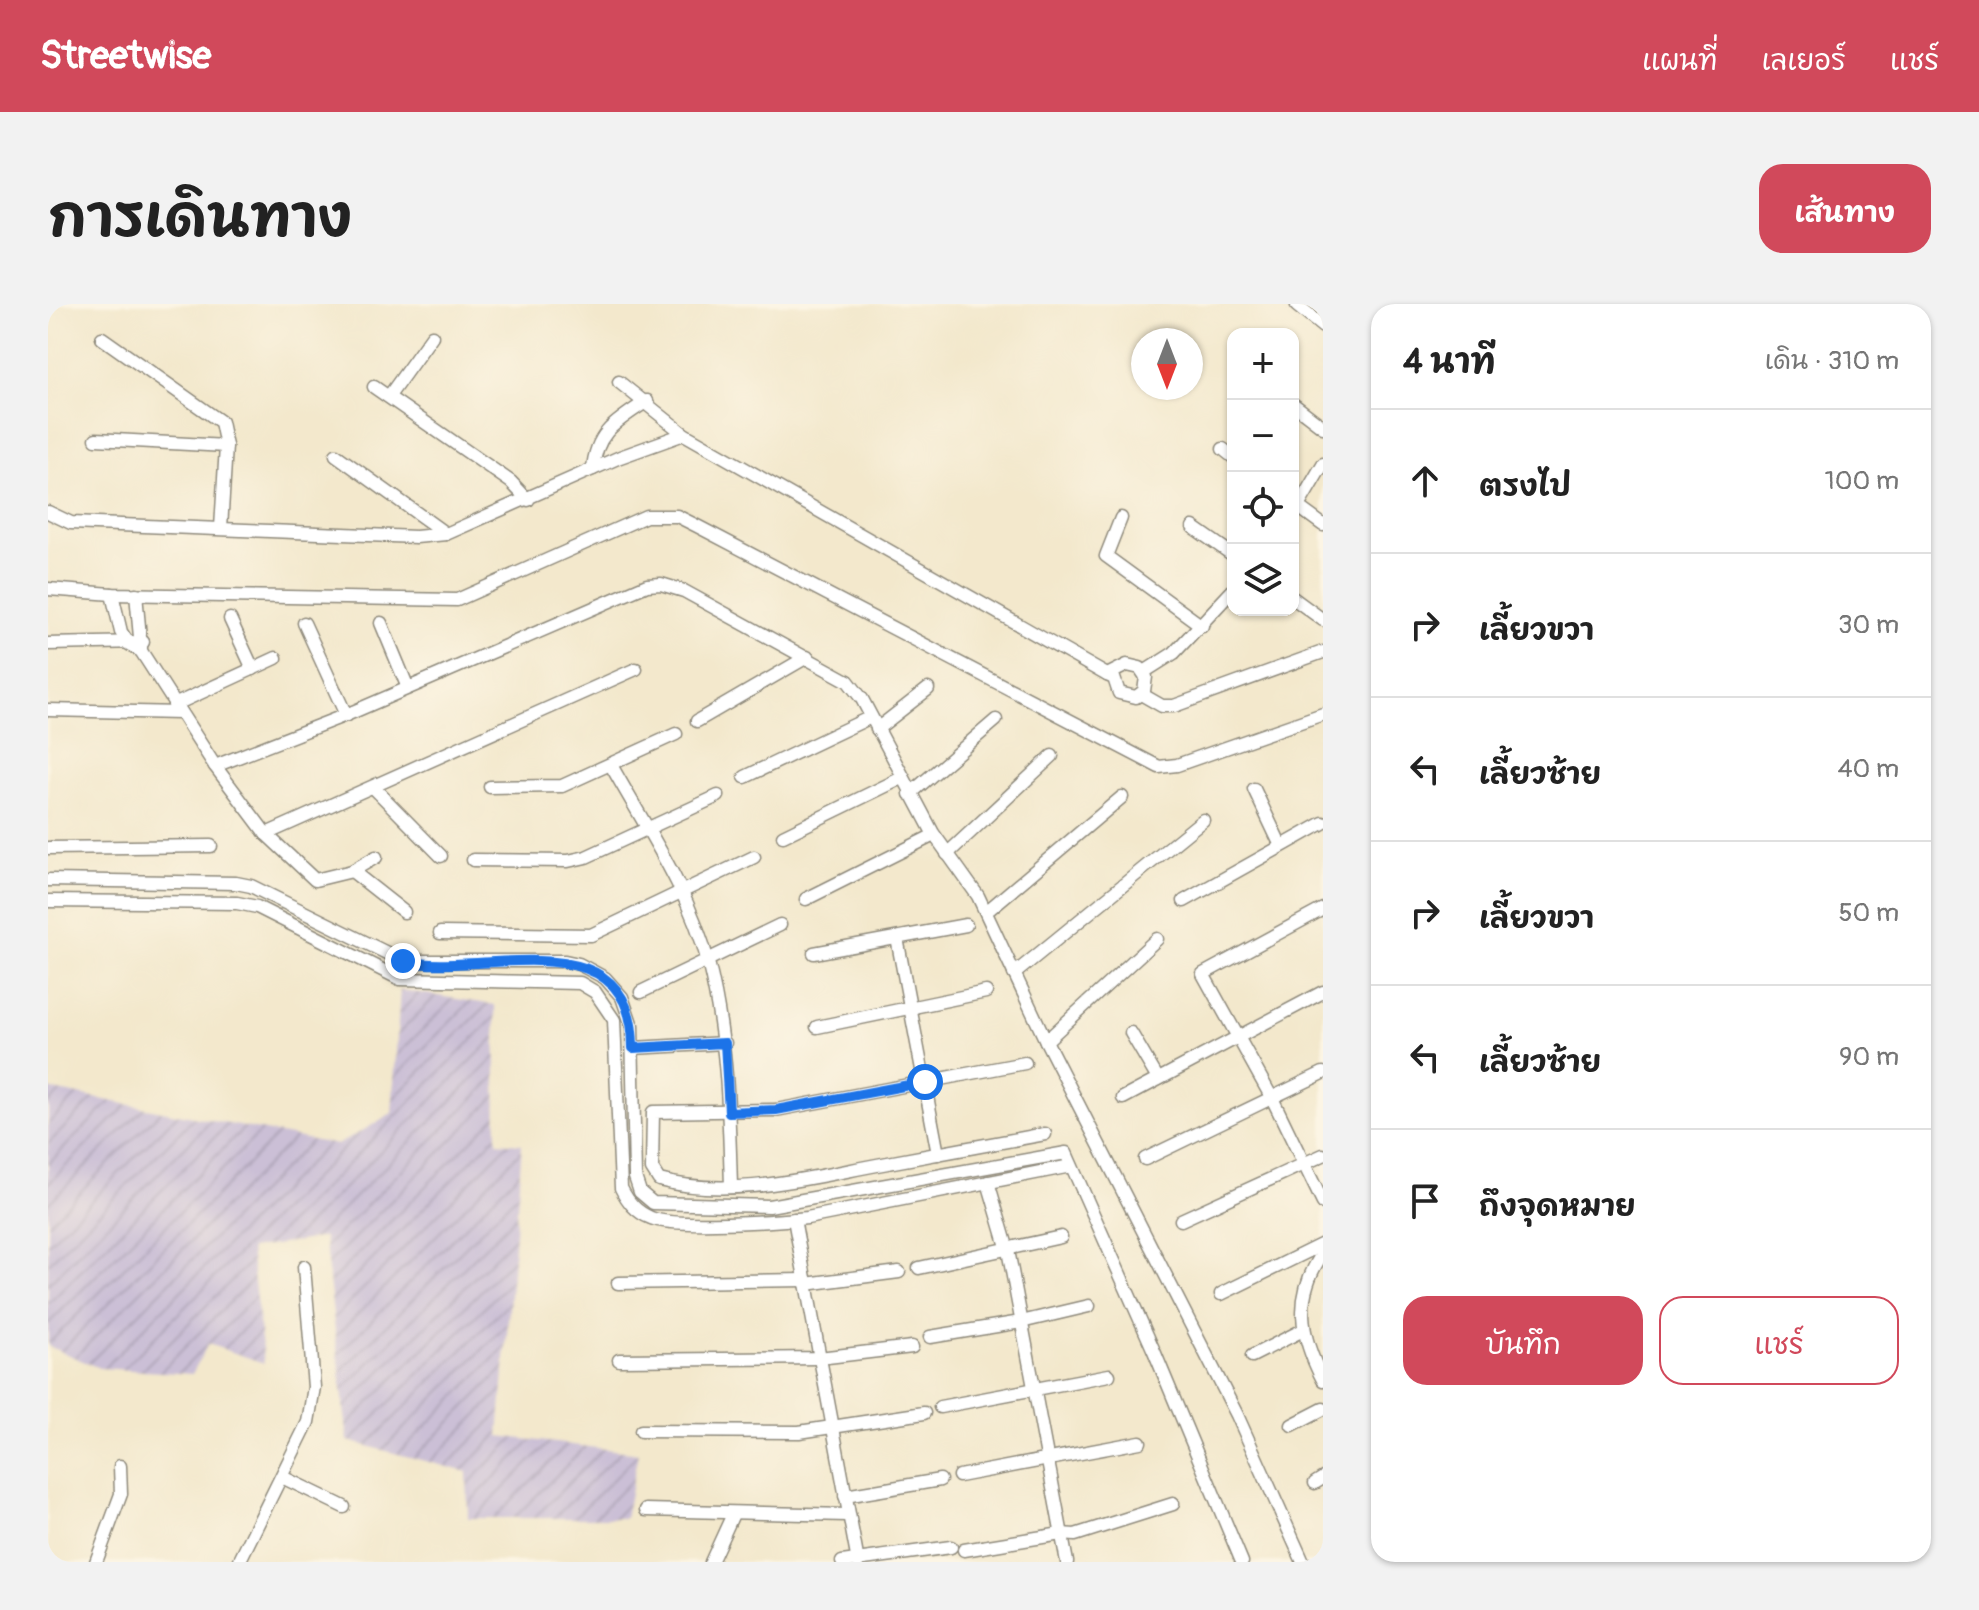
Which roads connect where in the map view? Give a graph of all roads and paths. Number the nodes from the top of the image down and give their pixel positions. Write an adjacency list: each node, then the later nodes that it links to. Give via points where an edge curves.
1 (1297, 306): 2 (street)
2 (1323, 327)
3 (432, 336): 7 (street)
4 (102, 338): 13 (street, via 221,422)
5 (619, 382): 8 (street)
6 (374, 387): 7 (street)
7 (389, 396): 17 (street, via 511,482)
8 (647, 401): 11 (street); 16 (street, via 597,443)
9 (1299, 409): 10 (street)
10 (1323, 427)
11 (684, 434): 16 (street); 46 (street)
12 (96, 439): 13 (street)
13 (226, 446): 24 (street)
14 (336, 455): 25 (street)
15 (1323, 464): 18 (street)
16 (593, 469): 17 (street)
17 (528, 500): 25 (street)
18 (1299, 503)
19 (1299, 511): 22 (street)
20 (48, 512): 24 (street, via 71,523)
21 (1121, 518): 36 (street, via 1106,556)
22 (1323, 525)
23 (1193, 527): 26 (street)
24 (221, 528): 25 (street)
25 (446, 534)
26 (1227, 551)
27 (48, 589): 28 (street)
28 (112, 594): 29 (street); 38 (street)
29 (136, 594): 39 (street); 52 (street, via 457,600 646,516 662,514 697,526 1159,767)
30 (1227, 597): 36 (street)
31 (1299, 602): 33 (street)
32 (230, 619): 43 (street)
33 (1323, 620)
34 (304, 623): 53 (street)
35 (381, 623): 47 (street)
36 (1202, 626): 45 (street)
37 (48, 644): 38 (street)
38 (129, 644): 39 (street)
39 (142, 647): 50 (street)
40 (1323, 652): 49 (street, via 1174,706 1162,706)
41 (807, 657): 47 (street, via 684,591 647,585); 54 (street, via 848,681); 56 (street)
42 (276, 658): 43 (street)
43 (253, 669): 50 (street)
44 (636, 669): 64 (street)
45 (1144, 672): 46 (street, via 1127,665); 49 (street)
46 (1107, 675): 49 (street, via 1124,697)
47 (408, 688): 53 (street)
48 (928, 689): 57 (street)
49 (1141, 694)
50 (177, 709): 51 (street); 61 (street)
51 (48, 710)
52 (1323, 714)
53 (346, 715): 61 (street)
54 (871, 717): 57 (street); 62 (street)
55 (996, 720): 67 (street)
56 (697, 721)
57 (877, 729): 63 (street)
58 (676, 734): 60 (street)
59 (1052, 756): 79 (street)
60 (611, 765): 65 (street, via 562,786); 72 (street)
61 (215, 766): 73 (street)
62 (745, 777)
63 (902, 778): 67 (street); 75 (street)
64 (373, 787): 73 (street); 80 (street)
65 (490, 787)
66 (1254, 789): 77 (street)
67 (910, 794): 74 (street)
68 (718, 796): 72 (street)
69 (1122, 797): 92 (street)
70 (1203, 820): 100 (street)
71 (1323, 823): 77 (street)
72 (647, 829): 83 (street, via 568,861); 86 (street)
73 (266, 834): 84 (street, via 315,880)
74 (934, 835): 79 (street); 87 (street)
75 (783, 836)
76 (211, 846): 78 (street)
77 (1281, 846): 89 (street)
78 (48, 848)
79 (947, 854): 92 (street)
80 (441, 856)
81 (376, 857): 84 (street)
82 (754, 857): 86 (street)
83 (473, 860)
84 (352, 871): 91 (street)
85 (48, 880): 110 (street, via 236,883 403,961 579,964 605,978 622,997)
86 (681, 890): 95 (street, via 591,935); 99 (street)
87 (806, 899)
88 (48, 901): 127 (street, via 237,903 257,907 400,979 580,983 601,999 614,1020 618,1173 627,1200 658,1221)
89 (1184, 901)
90 (1323, 909): 107 (street, via 1203,974)
91 (404, 912)
92 (986, 912): 100 (street)
93 (780, 925): 99 (street)
94 (966, 925): 96 (street)
95 (440, 933)
96 (897, 938): 98 (street); 104 (street)
97 (1157, 939): 108 (street)
98 (814, 953)
99 (708, 960): 101 (street); 109 (street)
100 (1014, 974): 108 (street)
101 (641, 992)
102 (986, 992): 104 (street)
103 (1323, 992): 107 (street)
104 (911, 1009): 105 (street); 114 (street)
105 (817, 1027)
106 (1131, 1033): 113 (street)
107 (1239, 1036): 113 (street); 116 (street)
108 (1046, 1041): 176 (street, via 1237,1415)
109 (725, 1043): 110 (street); 117 (street)
110 (633, 1048): 123 (street, via 635,1177 640,1192 653,1203 769,1206 1066,1153)
111 (1025, 1063): 114 (street)
112 (1323, 1073): 116 (street)
113 (1158, 1079): 115 (street)
114 (925, 1082): 117 (street, via 776,1110); 119 (street)
115 (1123, 1098)
116 (1273, 1100): 121 (street); 122 (street)
117 (729, 1112): 125 (street); 125 (street, via 653,1112 652,1169 659,1180)
118 (1045, 1134): 119 (street)
119 (938, 1154): 125 (street)
120 (1323, 1155): 122 (street)
121 (1145, 1159)
122 (1306, 1164): 126 (street); 128 (street)
123 (1071, 1166): 124 (street); 175 (street)
124 (988, 1182): 127 (street); 131 (street)
125 (731, 1187)
126 (1323, 1203)
127 (794, 1219): 136 (street)
128 (1181, 1220)
129 (1061, 1237): 131 (street)
130 (1323, 1244): 138 (street)
131 (1008, 1250): 134 (street); 140 (street)
132 (1323, 1253): 141 (street, via 1311,1270)
133 (304, 1267): 160 (street, via 314,1387 308,1422)
134 (919, 1268)
135 (899, 1272): 136 (street)
136 (806, 1282): 137 (street); 145 (street)
137 (618, 1283)
138 (1221, 1294)
139 (1089, 1306): 140 (street)
140 (1021, 1322): 142 (street); 149 (street)
141 (1303, 1330): 144 (street); 148 (street)
142 (930, 1337)
143 (912, 1347): 145 (street)
144 (1252, 1356)
145 (819, 1358): 146 (street); 154 (street)
146 (619, 1360)
147 (1109, 1375): 149 (street)
148 (1323, 1380)
149 (1033, 1386): 150 (street); 157 (street)
150 (940, 1407)
151 (1323, 1409): 153 (street)
152 (924, 1413): 154 (street)
153 (1292, 1425)
154 (833, 1428): 155 (street); 162 (street)
155 (641, 1431)
156 (1140, 1442): 157 (street)
157 (1047, 1458): 159 (street); 168 (street)
158 (120, 1466): 170 (street, via 121,1494)
159 (959, 1476)
160 (282, 1477): 164 (street); 171 (street)
161 (940, 1480): 162 (street)
162 (845, 1496): 167 (street)
163 (1173, 1504): 168 (street, via 1075,1535)
164 (344, 1507)
165 (646, 1510): 166 (street)
166 (733, 1514): 167 (street); 172 (street)
167 (847, 1515): 169 (street)
168 (1061, 1534): 169 (street); 174 (street)
169 (858, 1561): 173 (street)
170 (96, 1562)
171 (239, 1562)
172 (711, 1562)
173 (842, 1562)
174 (1067, 1562)
175 (1242, 1562)
176 (1303, 1562)

